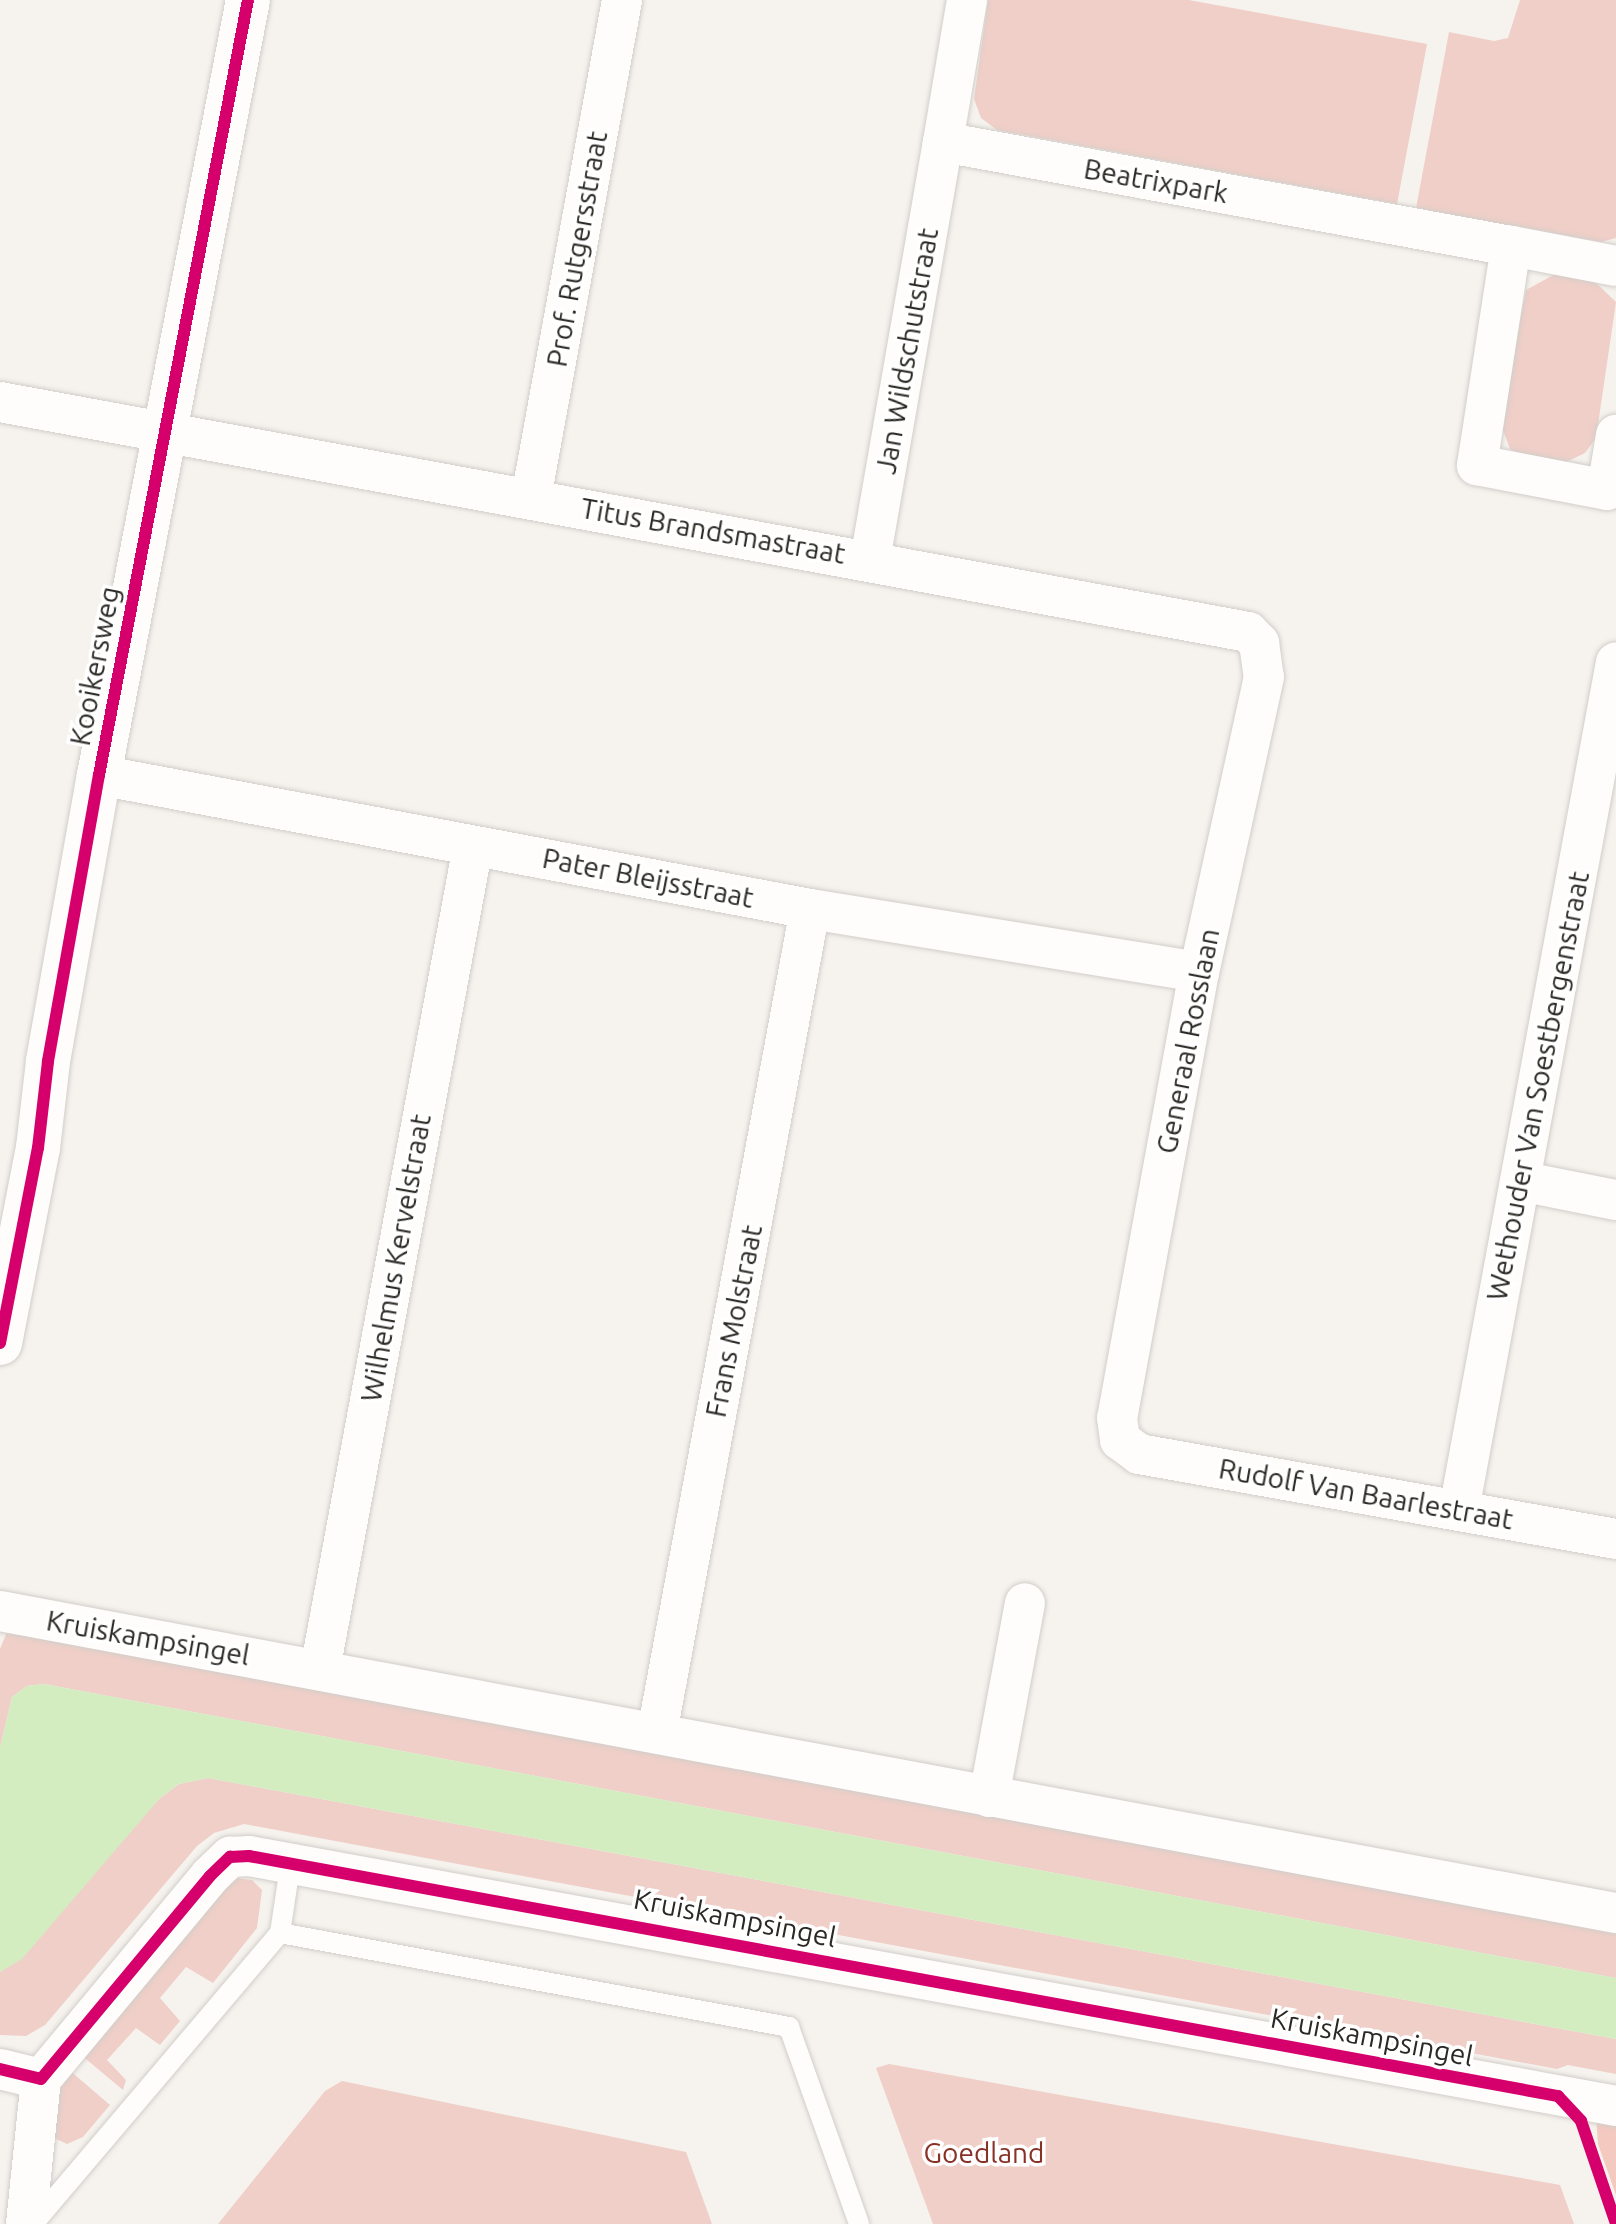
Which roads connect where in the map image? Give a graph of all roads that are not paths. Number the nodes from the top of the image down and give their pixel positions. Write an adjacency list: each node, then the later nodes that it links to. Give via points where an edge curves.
1 (248, 0): 8 (street, Kooikersweg)
2 (622, 0): 11 (street, Prof. Rutgersstraat)
3 (967, 0): 4 (street)
4 (943, 142): 5 (street, Beatrixpark); 12 (street, Jan Wildschutstraat)
5 (1511, 246): 6 (street, Beatrixpark); 10 (street, via 1477,465)
6 (1616, 266)
7 (0, 402): 8 (street, Titus Brandsmastraat)
8 (162, 432): 11 (street, Titus Brandsmastraat); 15 (street, Kooikersweg)
9 (1616, 435): 10 (street)
10 (1611, 491)
11 (531, 498): 12 (street, Titus Brandsmastraat)
12 (870, 560): 13 (street, Titus Brandsmastraat, via 1236,627)
13 (1259, 643): 19 (street, Generaal Rosslaan, via 1264,677)
14 (1616, 662): 16 (street, Wethouder Van Soestbergenstraat)
15 (99, 775): 17 (street, Pater Bleijsstraat); 22 (street, Kooikersweg)
16 (1600, 844): 20 (street, Wethouder Van Soestbergenstraat)
17 (473, 846): 18 (street, Pater Bleijsstraat); 28 (street, Wilhelmus Kervelstraat)
18 (810, 909): 19 (street, Pater Bleijsstraat); 29 (street, Frans Molstraat)
19 (1199, 972): 23 (street, Generaal Rosslaan, via 1117,1418)
20 (1520, 1181): 21 (street); 24 (street, Wethouder Van Soestbergenstraat)
21 (1616, 1200)
22 (0, 1343)
23 (1120, 1440): 24 (street, Rudolf Van Baarlestraat, via 1139,1454)
24 (1459, 1510): 25 (street, Rudolf Van Baarlestraat)
25 (1616, 1539)
26 (1025, 1603): 30 (street)
27 (0, 1611): 28 (street, Kruiskampsingel)
28 (320, 1670): 29 (street, Kruiskampsingel)
29 (657, 1733): 30 (street, Kruiskampsingel)
30 (989, 1797): 32 (street, Kruiskampsingel)
31 (291, 1860): 33 (lane); 35 (street, Kruiskampsingel, via 230,1857); 36 (street, Kruiskampsingel)
32 (1616, 1913)
33 (280, 1933): 38 (lane); 39 (lane, via 789,2027)
34 (0, 2069): 35 (street)
35 (41, 2079): 37 (street)
36 (1616, 2106)
37 (26, 2224)
38 (33, 2224)
39 (859, 2224)

